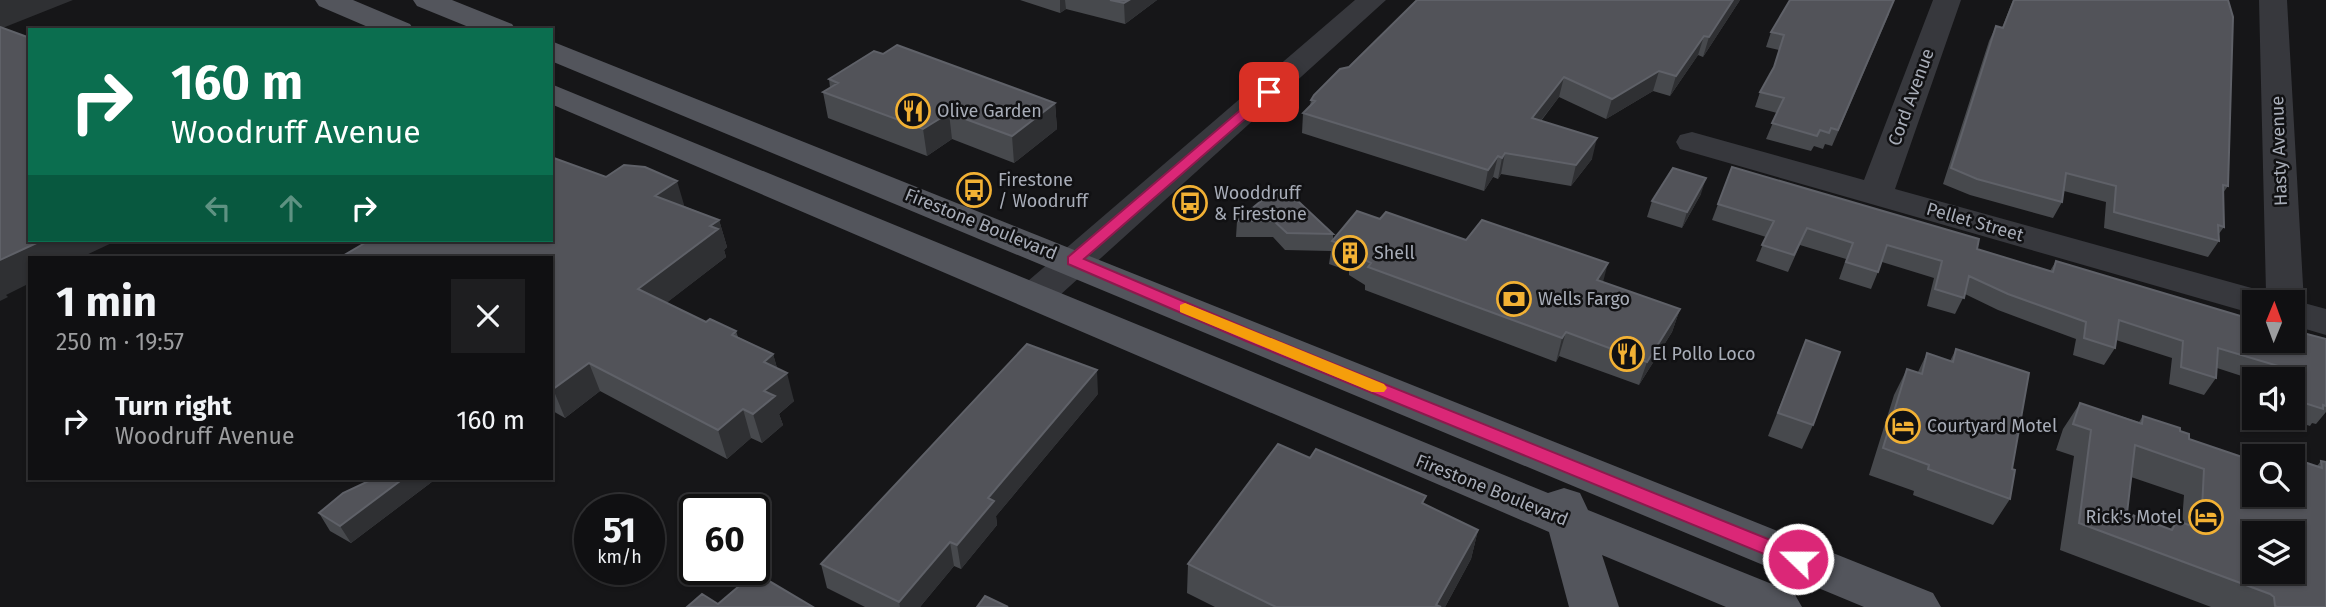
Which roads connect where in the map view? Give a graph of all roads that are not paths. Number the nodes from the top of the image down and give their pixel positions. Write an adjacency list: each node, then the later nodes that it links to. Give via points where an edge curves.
1 (329, 0): 6 (main road)
2 (427, 0): 7 (main road)
3 (1372, 0): 12 (street)
4 (1947, 0): 11 (street, Cord Avenue)
5 (2273, 0): 13 (street, Hasty Avenue)
6 (395, 28)
7 (497, 28)
8 (553, 51): 12 (main road, Firestone Boulevard)
9 (553, 94): 14 (main road, Firestone Boulevard)
10 (1692, 142): 11 (street, Pellet Street)
11 (1876, 194): 15 (street, Pellet Street)
12 (1073, 261): 14 (street); 18 (main road, Firestone Boulevard)
13 (2284, 290)
14 (1035, 296): 19 (main road, Firestone Boulevard)
15 (2242, 298)
16 (2305, 316): 17 (street)
17 (2326, 322)
18 (1558, 461): 19 (main road); 22 (main road, Firestone Boulevard)
19 (1567, 521): 20 (main road); 21 (main road, Firestone Boulevard)
20 (1594, 607)
21 (1776, 607)
22 (1916, 607)

